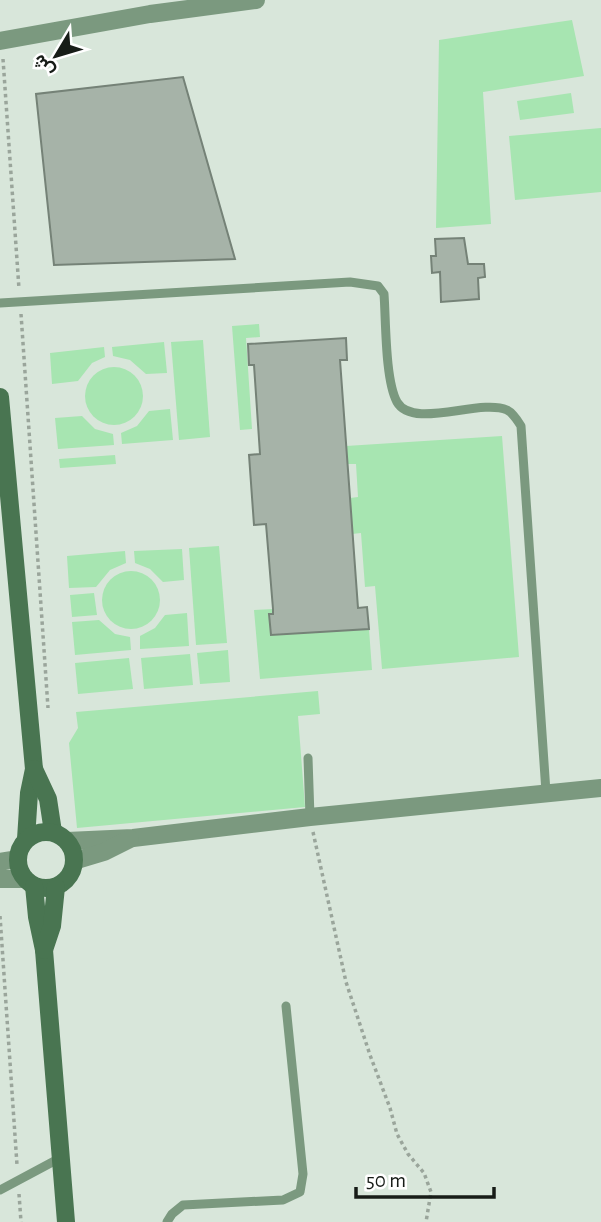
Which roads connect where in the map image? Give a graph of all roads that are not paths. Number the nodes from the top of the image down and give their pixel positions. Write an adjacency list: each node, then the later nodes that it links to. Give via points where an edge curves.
1 (256, 0): 2 (street)
2 (220, 2): 3 (street)
3 (150, 7): 4 (street)
4 (1, 46)
5 (0, 303): 10 (lane, via 350,282 378,286 384,294 392,387 398,404 413,414 492,408 507,411 521,426)
6 (0, 397): 8 (main road)
7 (308, 758): 11 (lane)
8 (34, 769): 12 (main road); 14 (main road)
9 (601, 788): 10 (street)
10 (546, 792): 11 (street)
11 (310, 817): 13 (street)
12 (60, 836): 13 (street); 14 (main road, via 44,831); 16 (main road, via 73,850)
13 (133, 838): 16 (street)
14 (26, 839): 15 (main road)
15 (9, 860): 18 (main road)
16 (74, 861): 19 (main road, via 72,872)
17 (0, 879): 18 (street)
18 (29, 882): 19 (main road); 20 (main road)
19 (56, 887): 20 (main road)
20 (44, 950): 22 (main road)
21 (286, 1006): 25 (lane, via 303,1174 300,1192 283,1200 183,1205)
22 (61, 1158): 23 (lane); 24 (main road)
23 (0, 1191)
24 (66, 1222)
25 (167, 1222)

